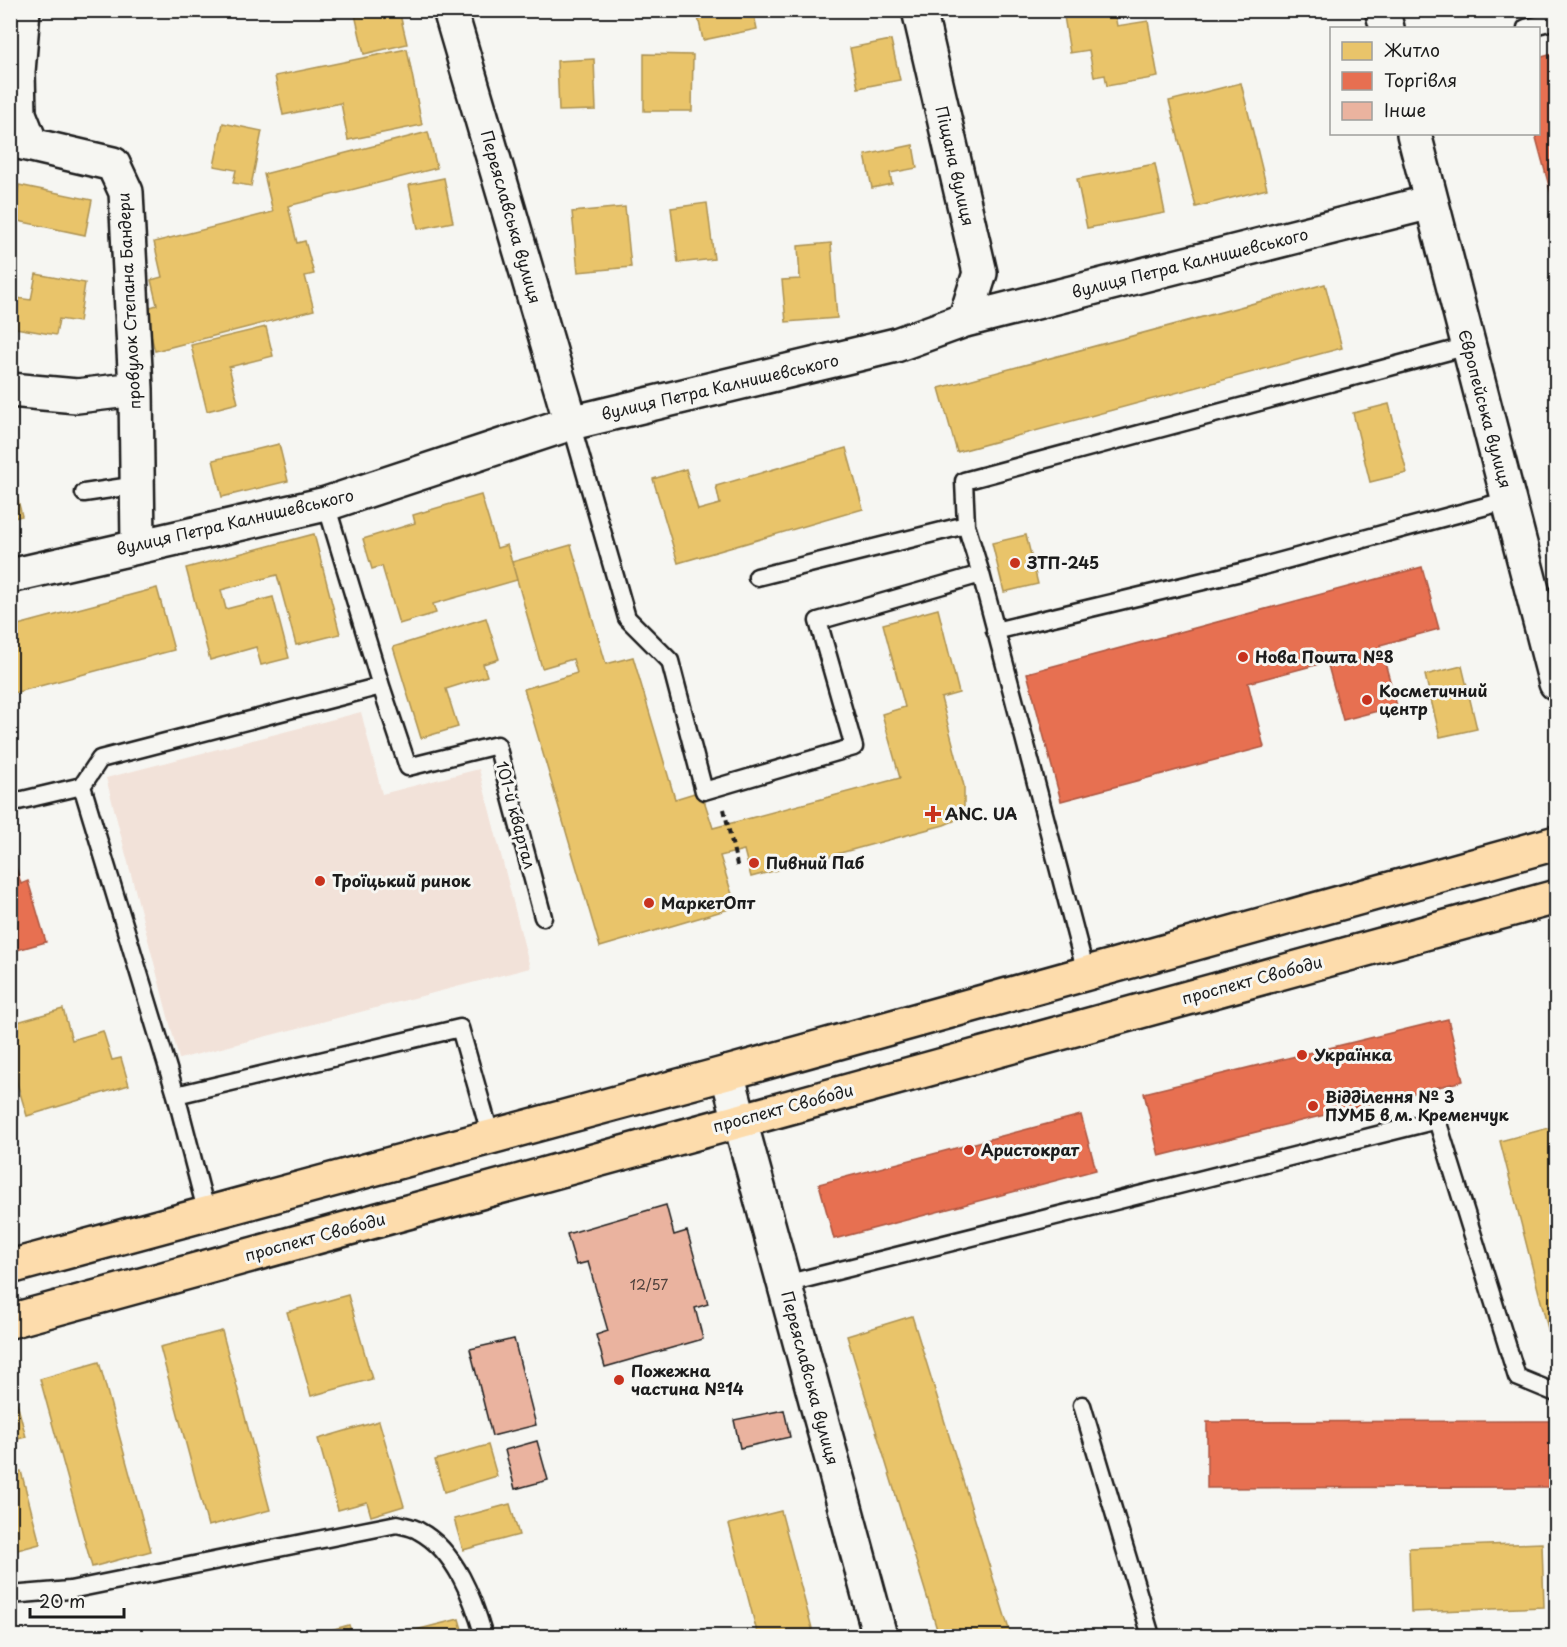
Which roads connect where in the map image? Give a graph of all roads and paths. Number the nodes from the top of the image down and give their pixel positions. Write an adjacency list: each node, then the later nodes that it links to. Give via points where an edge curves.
1 (23, 10): 9 (street, via 18,72)
2 (450, 10): 15 (street, Переяславська вулиця)
3 (919, 10): 11 (street, Піщана вулиця, via 980,273)
4 (1382, 10): 6 (street)
5 (1557, 20): 7 (lane)
6 (1387, 27)
7 (1530, 27)
8 (1414, 135): 10 (street, Європейська вулиця)
9 (21, 142): 13 (street, провулок Степана Бандери, via 113,164 126,192)
10 (1431, 202): 11 (street, вулиця Петра Калнишевського); 12 (street, Європейська вулиця)
11 (965, 320): 15 (street, вулиця Петра Калнишевського, via 896,345)
12 (1468, 346): 18 (street, Європейська вулиця); 20 (lane, via 964,481)
13 (136, 389): 14 (street, via 77,396); 16 (street, провулок Степана Бандери)
14 (10, 390)
15 (571, 423): 19 (street, вулиця Петра Калнишевського); 29 (lane, via 627,618 670,661 704,791)
16 (138, 485): 17 (lane); 21 (street, провулок Степана Бандери)
17 (84, 493)
18 (1509, 500): 25 (lane, via 1241,572); 26 (street, Європейська вулиця)
19 (326, 504): 21 (street, вулиця Петра Калнишевського); 27 (lane)
20 (966, 525): 22 (lane); 24 (lane)
21 (138, 545): 23 (street, вулиця Петра Калнишевського)
22 (981, 574): 25 (lane); 29 (lane, via 818,621 855,747)
23 (10, 576)
24 (757, 577)
25 (995, 631): 35 (lane)
26 (1557, 683)
27 (381, 687): 28 (lane, via 100,759); 34 (lane, 101-й квартал, via 408,767 498,745)
28 (82, 786): 30 (lane); 37 (lane)
29 (718, 788): 32 (path)
30 (10, 803)
31 (1557, 843): 35 (highway)
32 (738, 869)
33 (1557, 897): 38 (highway, проспект Свободи)
34 (543, 917)
35 (1086, 973): 36 (highway)
36 (727, 1073): 38 (street, Переяславська вулиця); 39 (highway)
37 (176, 1095): 39 (lane, via 460,1028); 40 (lane)
38 (740, 1120): 42 (street, Переяславська вулиця); 43 (highway, проспект Свободи)
39 (490, 1137): 40 (highway)
40 (207, 1214): 41 (highway)
41 (10, 1267)
42 (785, 1284): 44 (lane, via 1437,1120 1517,1377); 48 (street, Переяславська вулиця)
43 (10, 1322)
44 (1557, 1393)
45 (1082, 1405): 49 (lane)
46 (10, 1595): 47 (lane, via 70,1590 397,1524 418,1530 442,1549 473,1599)
47 (484, 1636)
48 (880, 1636)
49 (1151, 1636)

